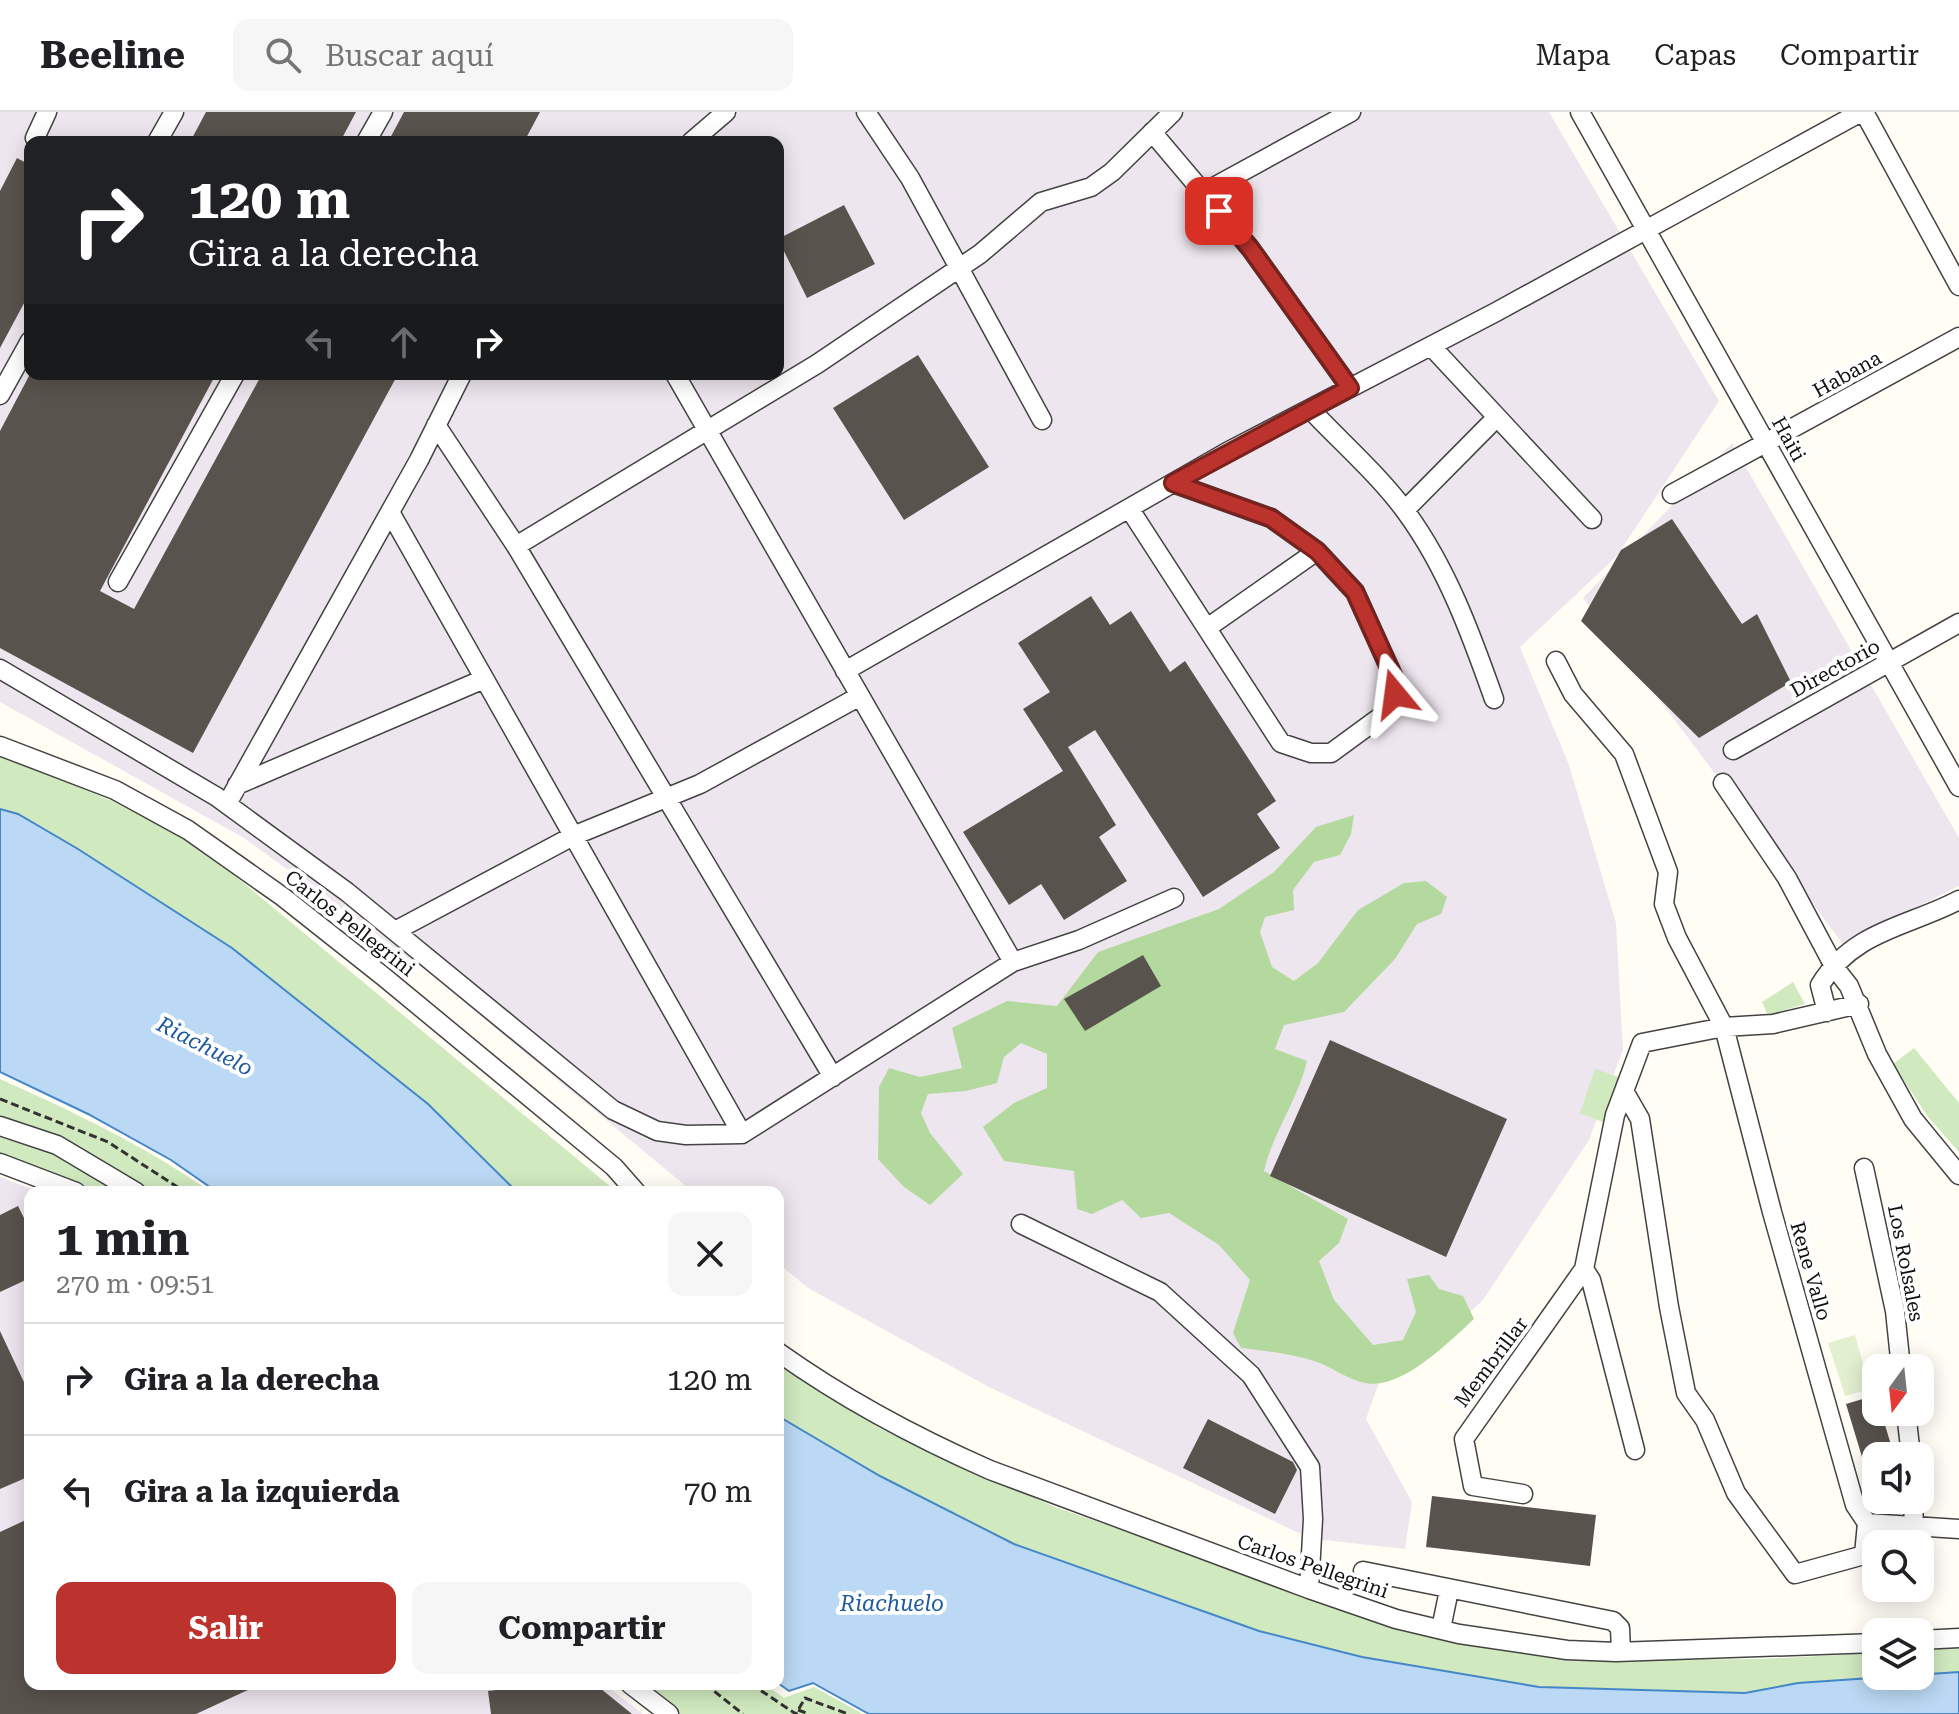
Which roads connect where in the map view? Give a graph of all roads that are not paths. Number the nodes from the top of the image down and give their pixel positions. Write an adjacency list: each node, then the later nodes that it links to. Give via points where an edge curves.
1 (47, 112): 11 (street)
2 (174, 112): 12 (street)
3 (383, 112): 13 (street)
4 (726, 112): 14 (street)
5 (866, 112): 17 (street)
6 (1173, 112): 10 (street)
7 (1351, 112): 15 (street)
8 (1580, 112): 16 (street, Haiti)
9 (1863, 112): 16 (street); 18 (street)
10 (1152, 132): 15 (street); 17 (street, via 1091,187 1041,202)
11 (36, 136)
12 (160, 136)
13 (369, 136)
14 (698, 136)
15 (1203, 193): 25 (street, via 1250,248)
16 (1646, 229): 20 (street); 32 (street, Haiti)
17 (959, 268): 29 (street); 31 (street)
18 (1959, 286)
19 (1959, 337): 32 (street, Habana)
20 (1431, 346): 25 (street); 28 (street)
21 (24, 352): 26 (street)
22 (232, 380): 41 (street)
23 (459, 380): 30 (street)
24 (678, 380): 31 (street)
25 (1350, 388): 27 (street)
26 (0, 395)
27 (1310, 409): 33 (street); 36 (street)
28 (1497, 417): 36 (street); 38 (street)
29 (1042, 420)
30 (436, 425): 37 (street); 39 (street)
31 (707, 430): 39 (street); 47 (street)
32 (1766, 443): 34 (street, Habana); 45 (street, Haiti)
33 (1173, 483): 35 (street); 40 (street, via 1271,518)
34 (1672, 494)
35 (1129, 508): 43 (street); 47 (street)
36 (1405, 510): 50 (street, via 1471,634)
37 (390, 512): 48 (street); 54 (street)
38 (1592, 519)
39 (516, 546): 56 (street)
40 (1317, 551): 43 (street); 43 (street, via 1355,592 1394,678 1395,694 1387,712 1331,753 1281,743)
41 (118, 582)
42 (1959, 623): 45 (street, Directorio)
43 (1207, 628)
44 (1556, 661): 66 (street, Rene Vallo, via 1573,694 1624,754 1668,872 1662,898)
45 (1889, 663): 52 (street, Directorio); 55 (street, Haiti)
46 (0, 669): 57 (street)
47 (845, 671): 49 (street)
48 (484, 679): 54 (street); 58 (street)
49 (860, 696): 56 (street, via 700,784); 62 (street)
50 (1494, 699)
51 (0, 746): 76 (street, Carlos Pellegrini, via 145,804 245,870 384,977)
52 (1733, 750)
53 (1723, 783): 63 (street, via 1787,878)
54 (237, 785): 57 (street)
55 (1959, 787)
56 (666, 796): 58 (street); 67 (street)
57 (227, 804): 61 (street)
58 (573, 836): 61 (street); 70 (street)
59 (1174, 898): 62 (street)
60 (1959, 900): 63 (street, via 1922,919 1891,925 1849,952)
61 (395, 931): 70 (street, via 613,1110 657,1131)
62 (1013, 962): 67 (street)
63 (1835, 968): 64 (street); 65 (street, via 1820,985)
64 (1859, 1004): 65 (street); 73 (street, via 1877,1054 1913,1119)
65 (1827, 1012): 66 (street, via 1761,1026)
66 (1724, 1027): 68 (street, via 1642,1043); 84 (street, Rene Vallo, via 1855,1505)
67 (833, 1077): 70 (street)
68 (1624, 1091): 78 (street); 84 (street, via 1640,1119 1686,1393 1705,1420 1736,1493 1795,1574 1864,1555)
69 (0, 1126): 75 (street, via 57,1145)
70 (742, 1134)
71 (0, 1163): 74 (street)
72 (1864, 1168): 79 (street, Los Rolsales)
73 (1959, 1175)
74 (60, 1186)
75 (126, 1186)
76 (631, 1186)
77 (1021, 1224): 88 (street, via 1160,1292 1251,1375 1310,1467)
78 (1584, 1269): 81 (street); 82 (street, Membrillar, via 1464,1439 1473,1486)
79 (1900, 1354)
80 (784, 1356): 88 (street, Carlos Pellegrini, via 937,1447)
81 (1635, 1450)
82 (1523, 1494)
83 (1914, 1514): 85 (street)
84 (1867, 1523): 85 (street)
85 (1914, 1528): 86 (street)
86 (1959, 1529)
87 (1363, 1571): 89 (street)
88 (1309, 1589): 90 (street, Carlos Pellegrini)
89 (1449, 1590): 90 (street); 94 (street, via 1613,1621 1620,1628)
90 (1441, 1629): 94 (street, Carlos Pellegrini, via 1511,1643)
91 (1959, 1638): 92 (street)
92 (1934, 1639)
93 (1862, 1643): 94 (street, Carlos Pellegrini)
94 (1621, 1652)
95 (638, 1690): 96 (street)
96 (669, 1714)

